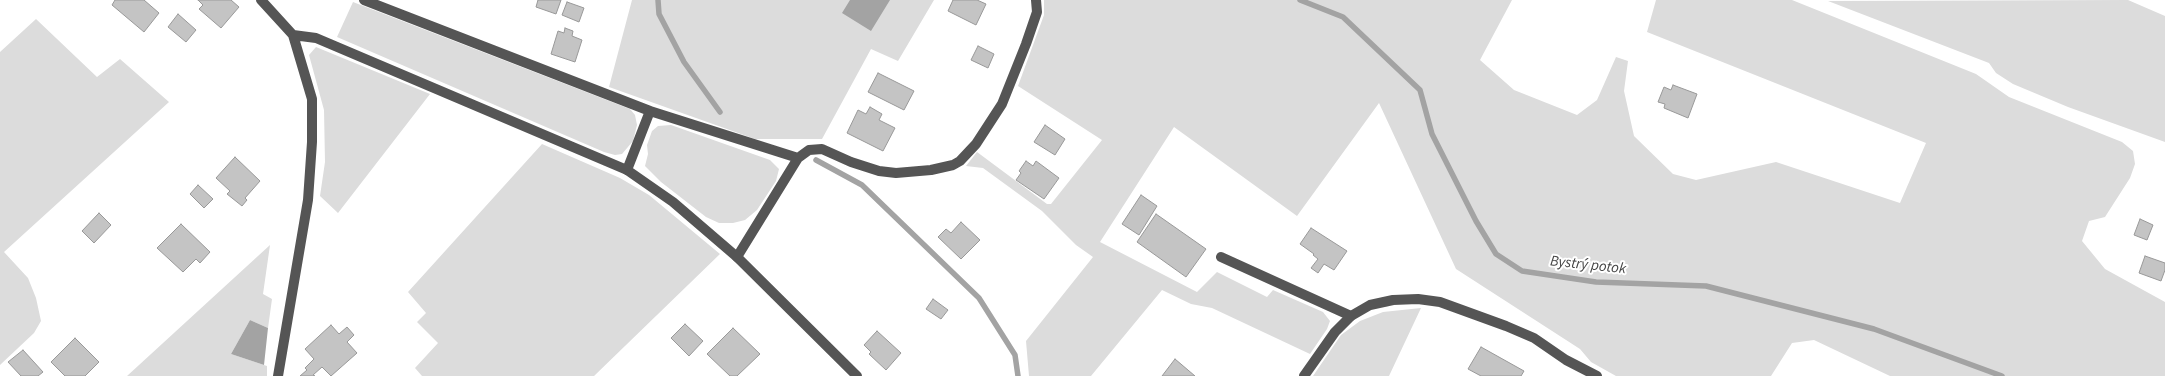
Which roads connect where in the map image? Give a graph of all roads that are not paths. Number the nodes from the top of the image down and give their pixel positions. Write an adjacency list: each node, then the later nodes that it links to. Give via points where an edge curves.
1 (261, 0): 4 (street)
2 (364, 0): 5 (street)
3 (1036, 0): 6 (street, via 1037,12 1002,104 976,144 960,161 931,170 896,173 878,171 822,149 809,150)
4 (293, 35): 7 (street, via 316,38); 11 (street, via 312,99 312,142 308,200)
5 (650, 111): 6 (street); 7 (street)
6 (798, 158): 8 (street)
7 (627, 170): 8 (street, via 673,202)
8 (736, 257): 12 (street)
9 (1221, 257): 10 (street)
10 (1351, 316): 13 (street, via 1335,332); 14 (street, via 1370,305 1393,300 1440,302 1534,338)
11 (278, 376)
12 (857, 376)
13 (1304, 376)
14 (1597, 376)

